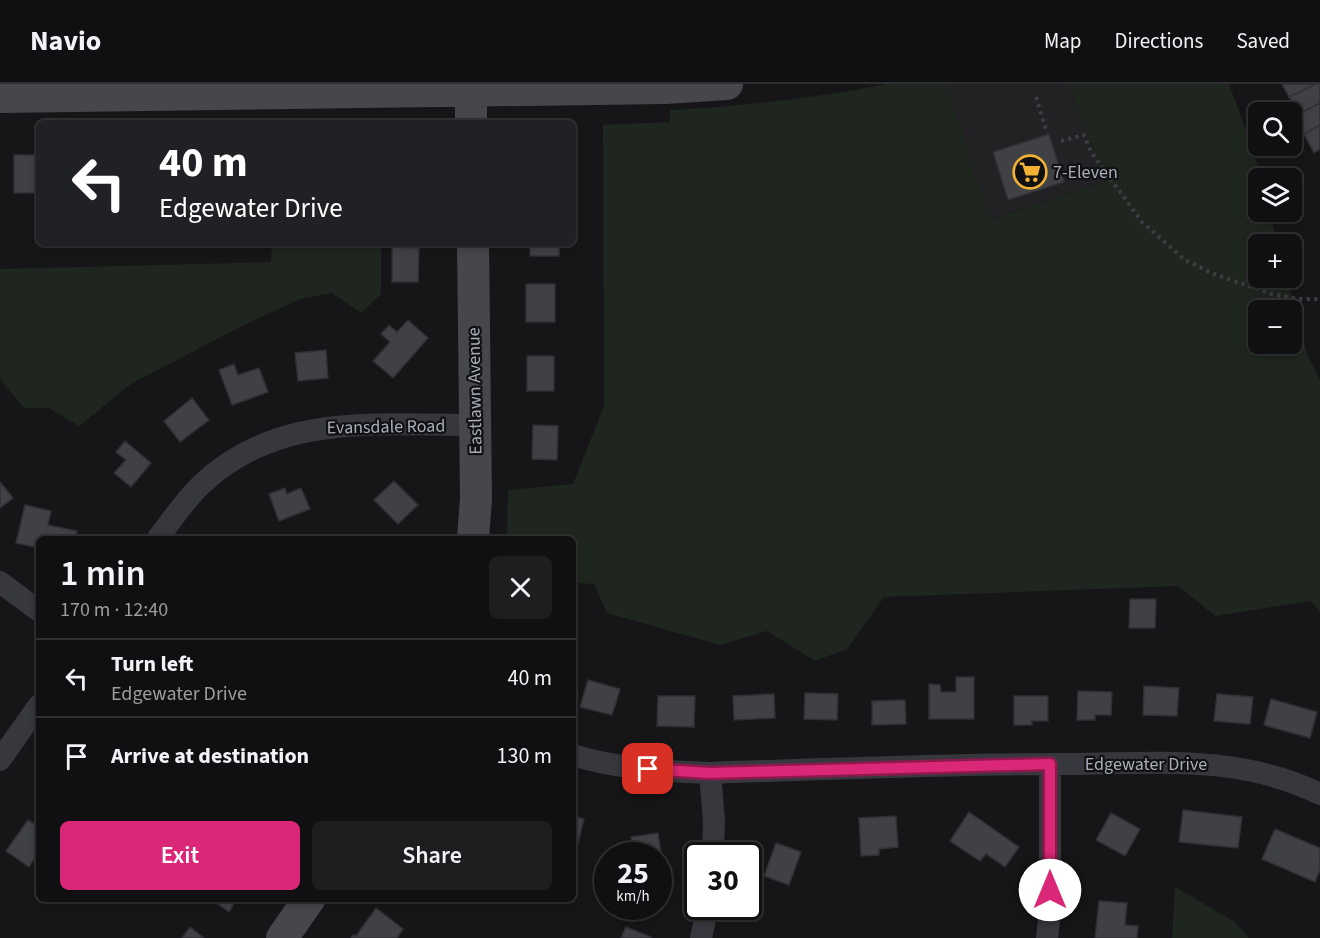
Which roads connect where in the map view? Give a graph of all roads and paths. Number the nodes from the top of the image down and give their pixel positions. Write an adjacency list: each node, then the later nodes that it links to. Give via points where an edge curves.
1 (727, 84): 2 (street)
2 (471, 90): 3 (street); 5 (street)
3 (0, 97)
4 (1036, 97): 6 (path)
5 (471, 120)
6 (1047, 133)
7 (1061, 141): 9 (path, via 1084,135 1137,215 1185,260 1272,294)
8 (473, 246): 10 (street, Eastlawn Avenue)
9 (1320, 299)
10 (475, 425): 11 (street, Evansdale Road, via 379,423 290,434 240,456 218,471 183,504); 12 (street, Eastlawn Avenue)
11 (159, 536)
12 (473, 536)
13 (0, 582): 14 (street)
14 (36, 609)
15 (36, 709): 17 (street)
16 (576, 756): 19 (street, Edgewater Drive, via 616,765)
17 (0, 760)
18 (1050, 764): 19 (street, Edgewater Drive); 20 (street, Edgewater Drive, via 1236,766); 26 (street)
19 (710, 773): 21 (street)
20 (1320, 794)
21 (713, 842)
22 (307, 902): 24 (street)
23 (705, 920): 25 (street)
24 (282, 938)
25 (701, 938)
26 (1047, 938)

